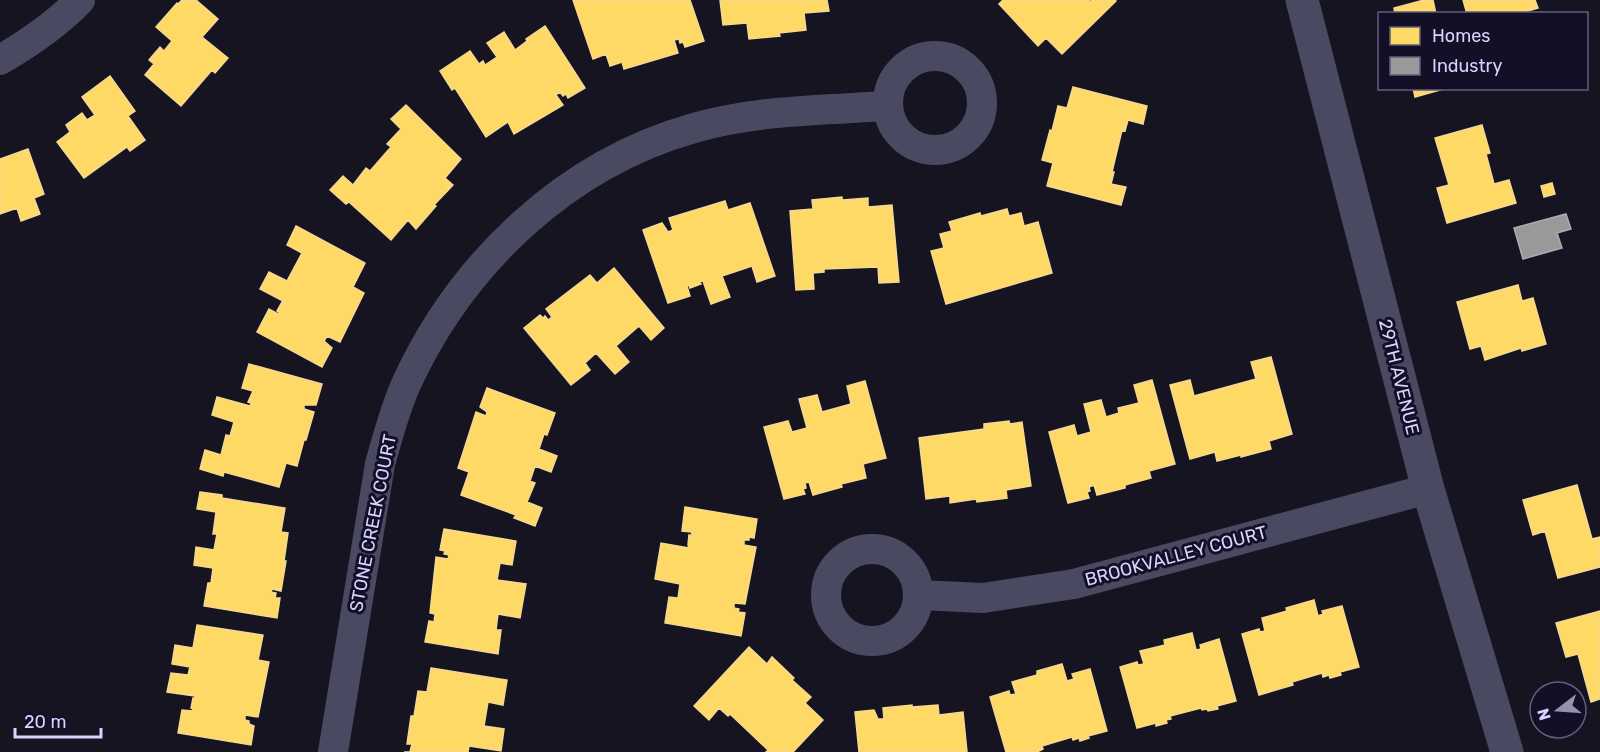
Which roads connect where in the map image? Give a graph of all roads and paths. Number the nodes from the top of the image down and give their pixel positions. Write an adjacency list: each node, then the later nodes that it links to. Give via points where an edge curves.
1 (80, 0): 3 (street, via 29,43)
2 (1302, 0): 5 (street, 29TH AVENUE)
3 (0, 60)
4 (888, 106): 7 (street, STONE CREEK COURT, via 739,118 693,128 647,145 556,196 513,232 478,269 425,346 391,423 380,464)
5 (1428, 489): 6 (street, BROOKVALLEY COURT, via 1074,584 983,598); 8 (street, 29TH AVENUE)
6 (919, 595)
7 (333, 752)
8 (1507, 752)

